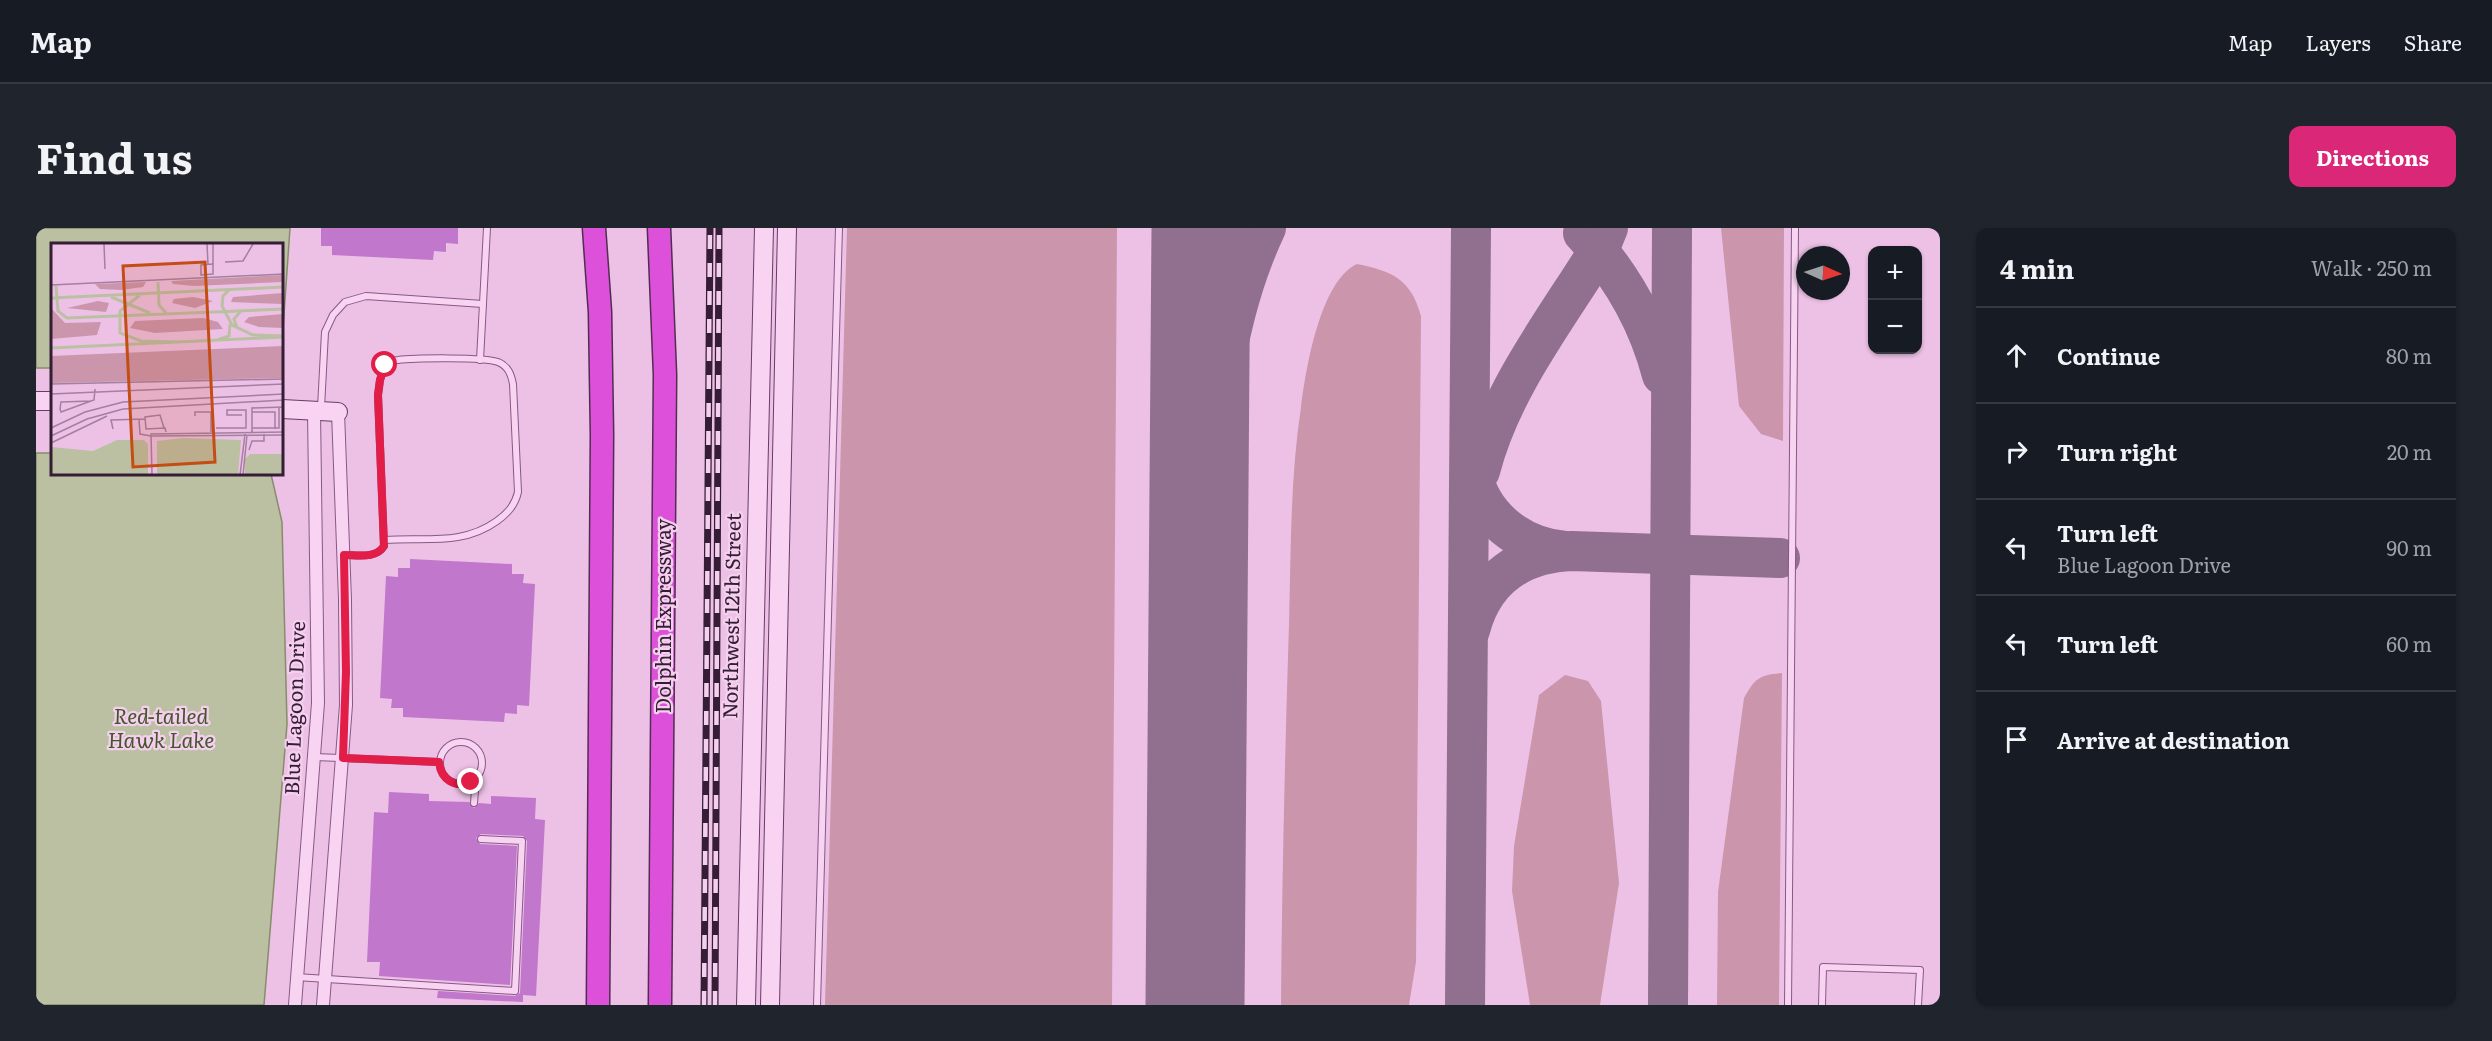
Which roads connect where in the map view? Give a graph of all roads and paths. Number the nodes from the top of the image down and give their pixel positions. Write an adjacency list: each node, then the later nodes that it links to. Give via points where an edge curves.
1 (487, 228): 8 (lane)
2 (594, 228): 24 (highway, via 602,425)
3 (659, 228): 25 (highway, Dolphin Expressway, via 665,320)
4 (764, 228): 26 (main road, Northwest 12th Street)
5 (787, 228): 27 (main road)
6 (839, 228): 28 (lane)
7 (1795, 228): 29 (lane)
8 (483, 304): 9 (lane); 11 (lane, via 366,296 345,302 325,332)
9 (480, 360): 12 (lane, via 396,360 382,371 378,395); 12 (lane, via 504,365 512,377 518,492 513,507 491,525 466,537)
10 (284, 409): 11 (main road)
11 (324, 412): 13 (street); 14 (street, Blue Lagoon Drive)
12 (385, 540): 13 (lane, via 378,553)
13 (344, 555): 15 (street)
14 (315, 757): 15 (lane); 20 (street, Blue Lagoon Drive)
15 (343, 758): 16 (lane); 21 (street)
16 (439, 762): 17 (lane, via 442,774 452,783 465,784); 17 (lane, via 449,744 469,743 482,758)
17 (476, 778): 18 (lane)
18 (474, 803)
19 (481, 839): 21 (lane, via 522,841 515,991)
20 (296, 977): 21 (lane); 22 (street, Blue Lagoon Drive)
21 (324, 980): 23 (street)
22 (295, 1005)
23 (323, 1005)
24 (598, 1005)
25 (660, 1005)
26 (746, 1005)
27 (770, 1005)
28 (816, 1005)
29 (1788, 1005)
30 (1822, 1005): 31 (lane, via 1823,967 1920,970)
31 (1918, 1005)

